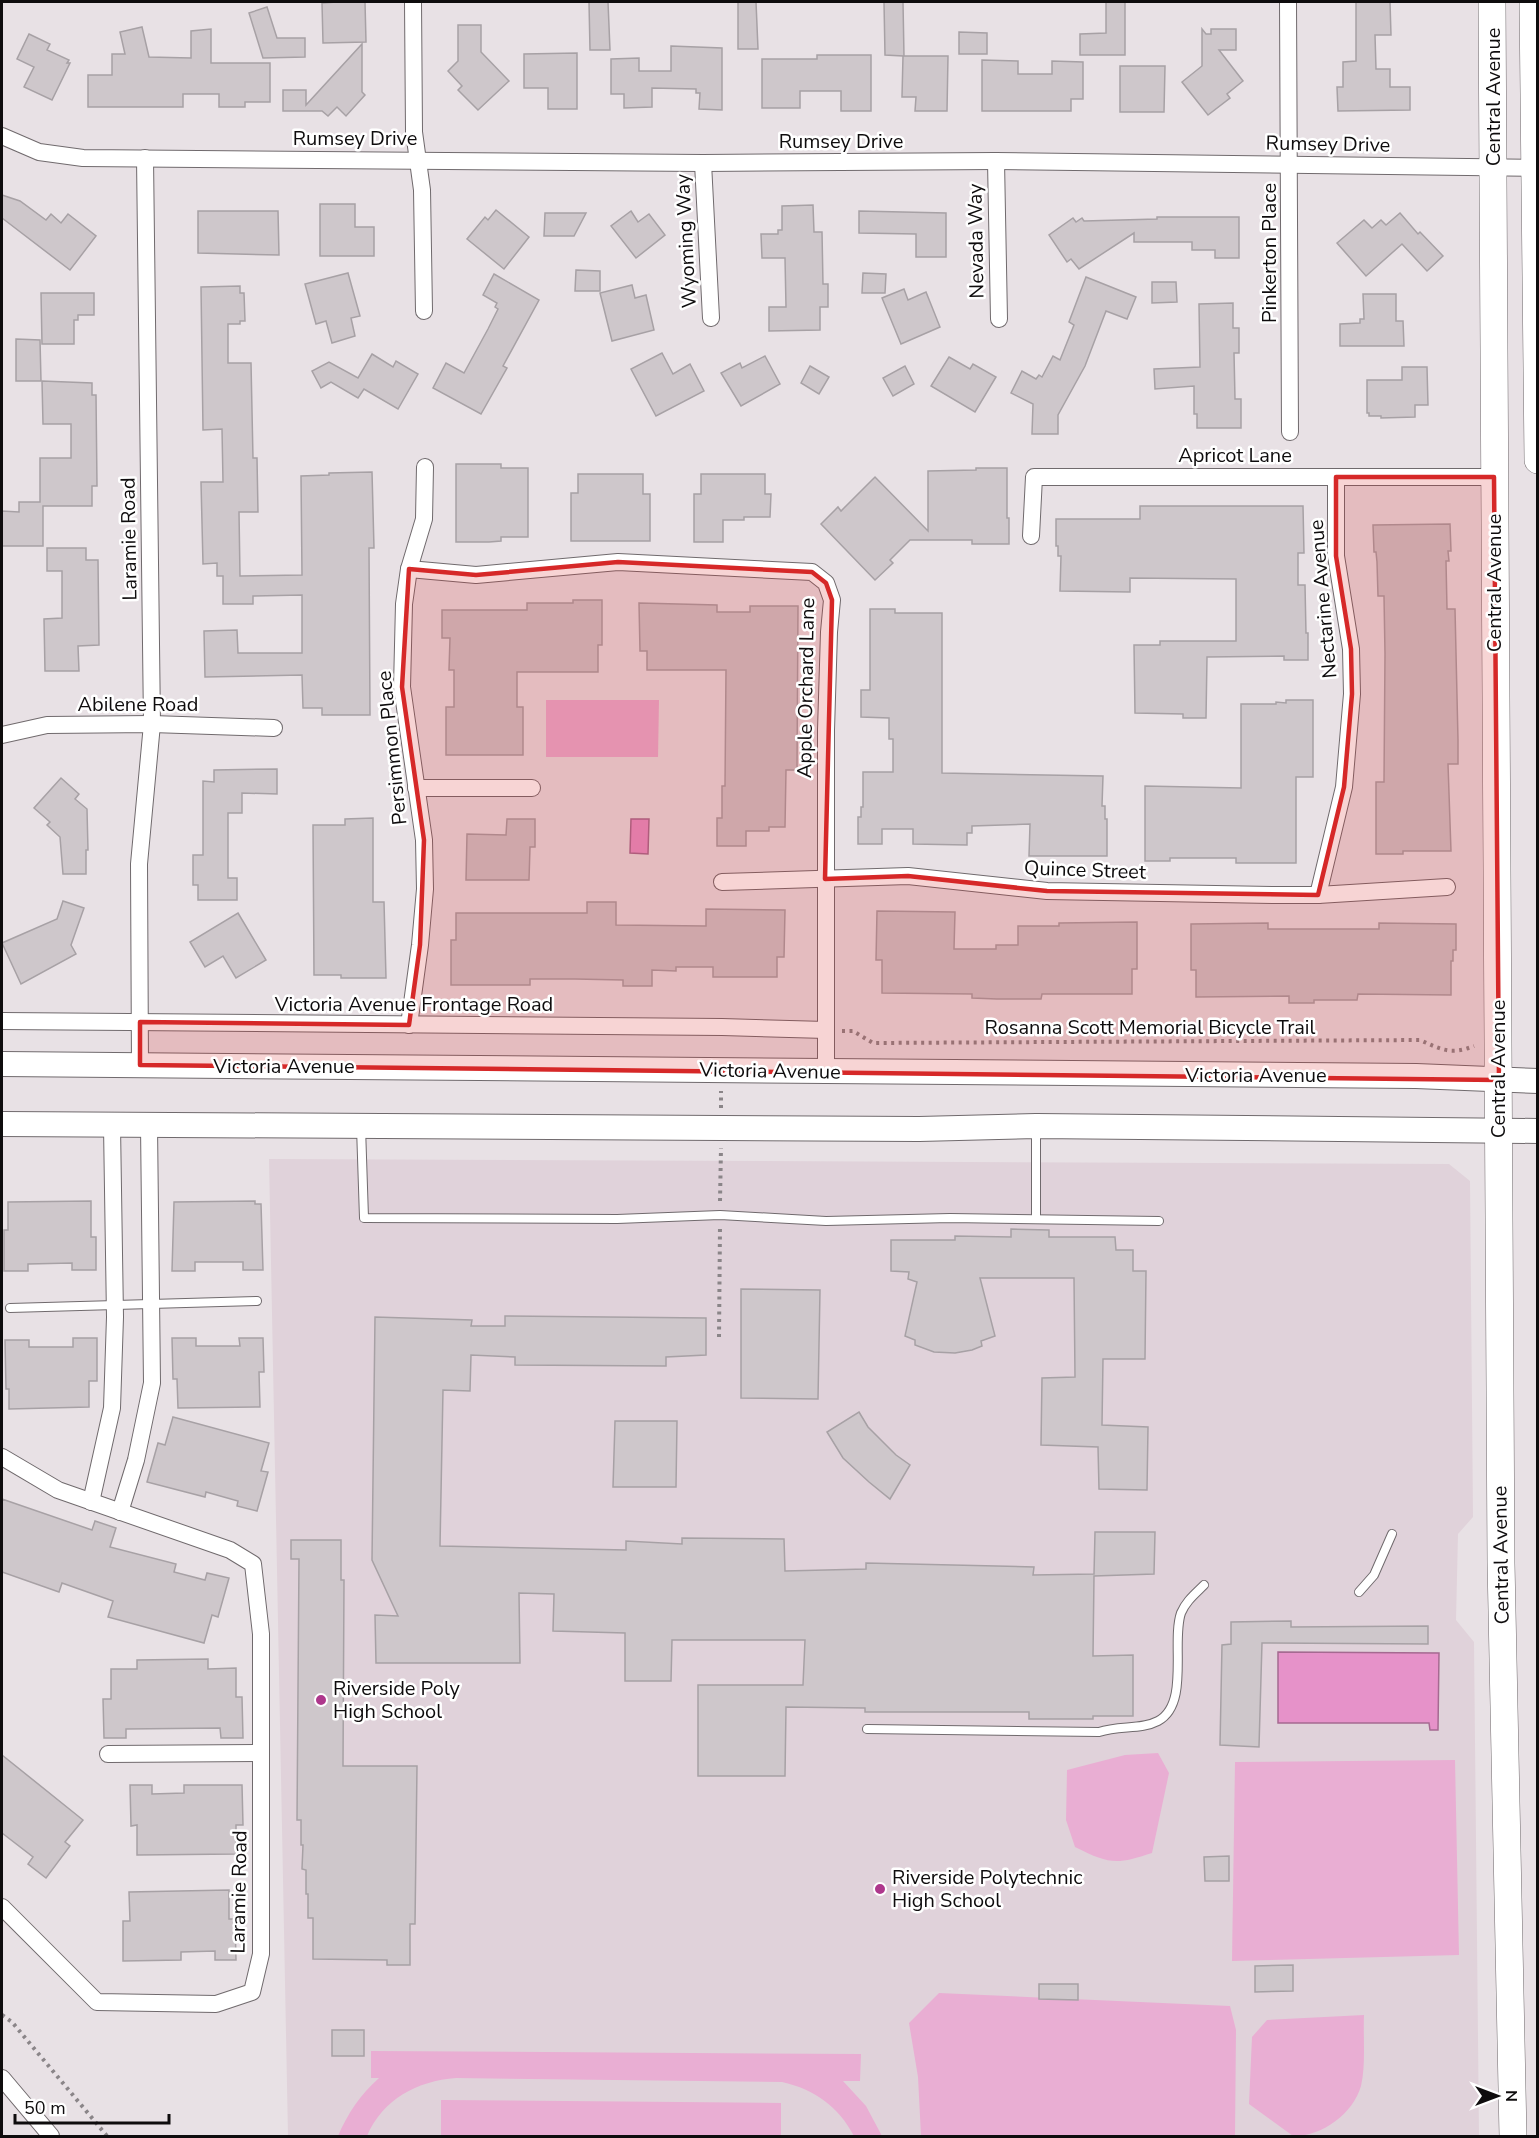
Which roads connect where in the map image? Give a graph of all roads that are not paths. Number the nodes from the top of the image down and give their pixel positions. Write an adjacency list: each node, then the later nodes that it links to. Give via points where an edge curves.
1 (412, 2): 7 (street)
2 (1288, 2): 10 (street, Pinkerton Place)
3 (1492, 2): 11 (main road, Central Avenue)
4 (1533, 2): 12 (main road, Central Avenue)
5 (2, 136): 6 (street, via 39,152 83,158)
6 (145, 158): 7 (street, Rumsey Drive); 23 (street, Laramie Road)
7 (418, 160): 9 (street, Rumsey Drive); 13 (street)
8 (996, 161): 9 (street, Rumsey Drive); 10 (street, Rumsey Drive); 15 (street, Nevada Way)
9 (703, 163): 14 (street, Wyoming Way)
10 (1290, 165): 11 (street, Rumsey Drive); 16 (street, Pinkerton Place)
11 (1494, 168): 12 (street, Rumsey Drive); 20 (main road, Central Avenue)
12 (1536, 168): 17 (main road, Central Avenue)
13 (424, 311)
14 (711, 318)
15 (999, 319)
16 (1290, 432)
17 (1538, 460)
18 (425, 467): 22 (street, Persimmon Place, via 424,519)
19 (1336, 477): 20 (street, Apricot Lane); 21 (street, Apricot Lane, via 1034,477); 31 (street, Nectarine Avenue, via 1336,556 1351,649 1352,694 1344,787)
20 (1494, 477): 39 (main road, Central Avenue)
21 (1031, 536)
22 (409, 569): 26 (street, Persimmon Place, via 402,687); 28 (street, Apple Orchard Lane, via 476,575 618,562 812,572 826,583 832,600)
23 (152, 724): 24 (street, Abilene Road); 25 (street, Abilene Road, via 47,725); 33 (street, Laramie Road, via 139,864)
24 (274, 728)
25 (2, 735)
26 (416, 788): 27 (street); 34 (street, Persimmon Place, via 424,840 425,889)
27 (532, 788)
28 (825, 879): 29 (street, Quince Street); 31 (street, Quince Street, via 908,876 1047,891); 35 (street, Apple Orchard Lane)
29 (722, 882)
30 (1447, 887): 31 (street, Quince Street)
31 (1318, 895)
32 (2, 1022): 33 (street, Victoria Avenue Frontage Road)
33 (141, 1022): 34 (street, Victoria Avenue Frontage Road); 37 (street, Laramie Road)
34 (409, 1025): 35 (street, Victoria Avenue Frontage Road)
35 (826, 1030): 38 (street, Apple Orchard Lane)
36 (2, 1064): 37 (main road, Victoria Avenue)
37 (140, 1065): 38 (main road, Victoria Avenue)
38 (826, 1071): 39 (main road, Victoria Avenue)
39 (1499, 1080): 40 (main road, Victoria Avenue); 46 (main road, Central Avenue)
40 (1538, 1081)
41 (2, 1125): 42 (main road)
42 (112, 1126): 43 (main road); 52 (street)
43 (149, 1126): 45 (main road); 51 (street)
44 (1036, 1126): 45 (main road); 46 (main road); 48 (lane)
45 (361, 1127): 48 (lane, via 364,1218)
46 (1499, 1129): 47 (main road); 66 (main road, Central Avenue, via 1501,1563)
47 (1538, 1131)
48 (1036, 1218): 49 (lane)
49 (1159, 1221)
50 (257, 1301): 51 (lane)
51 (151, 1305): 52 (lane); 56 (street, via 152,1383 136,1460)
52 (115, 1306): 53 (lane); 55 (street, via 112,1408)
53 (10, 1308)
54 (2, 1458): 55 (street, Laramie Road, via 58,1490)
55 (91, 1502): 56 (street, Laramie Road)
56 (120, 1512): 61 (street, Laramie Road, via 230,1550 253,1564 261,1634)
57 (1392, 1534): 59 (lane, via 1374,1575)
58 (1204, 1585): 60 (lane, via 1187,1600 1180,1615 1173,1705 1157,1722 1099,1732)
59 (1359, 1592)
60 (867, 1729)
61 (261, 1752): 62 (street); 63 (street, Laramie Road, via 261,1954 252,1992 216,2004 97,2002)
62 (108, 1754)
63 (2, 1907)
64 (2, 2078): 65 (street)
65 (51, 2136)
66 (1513, 2136)

